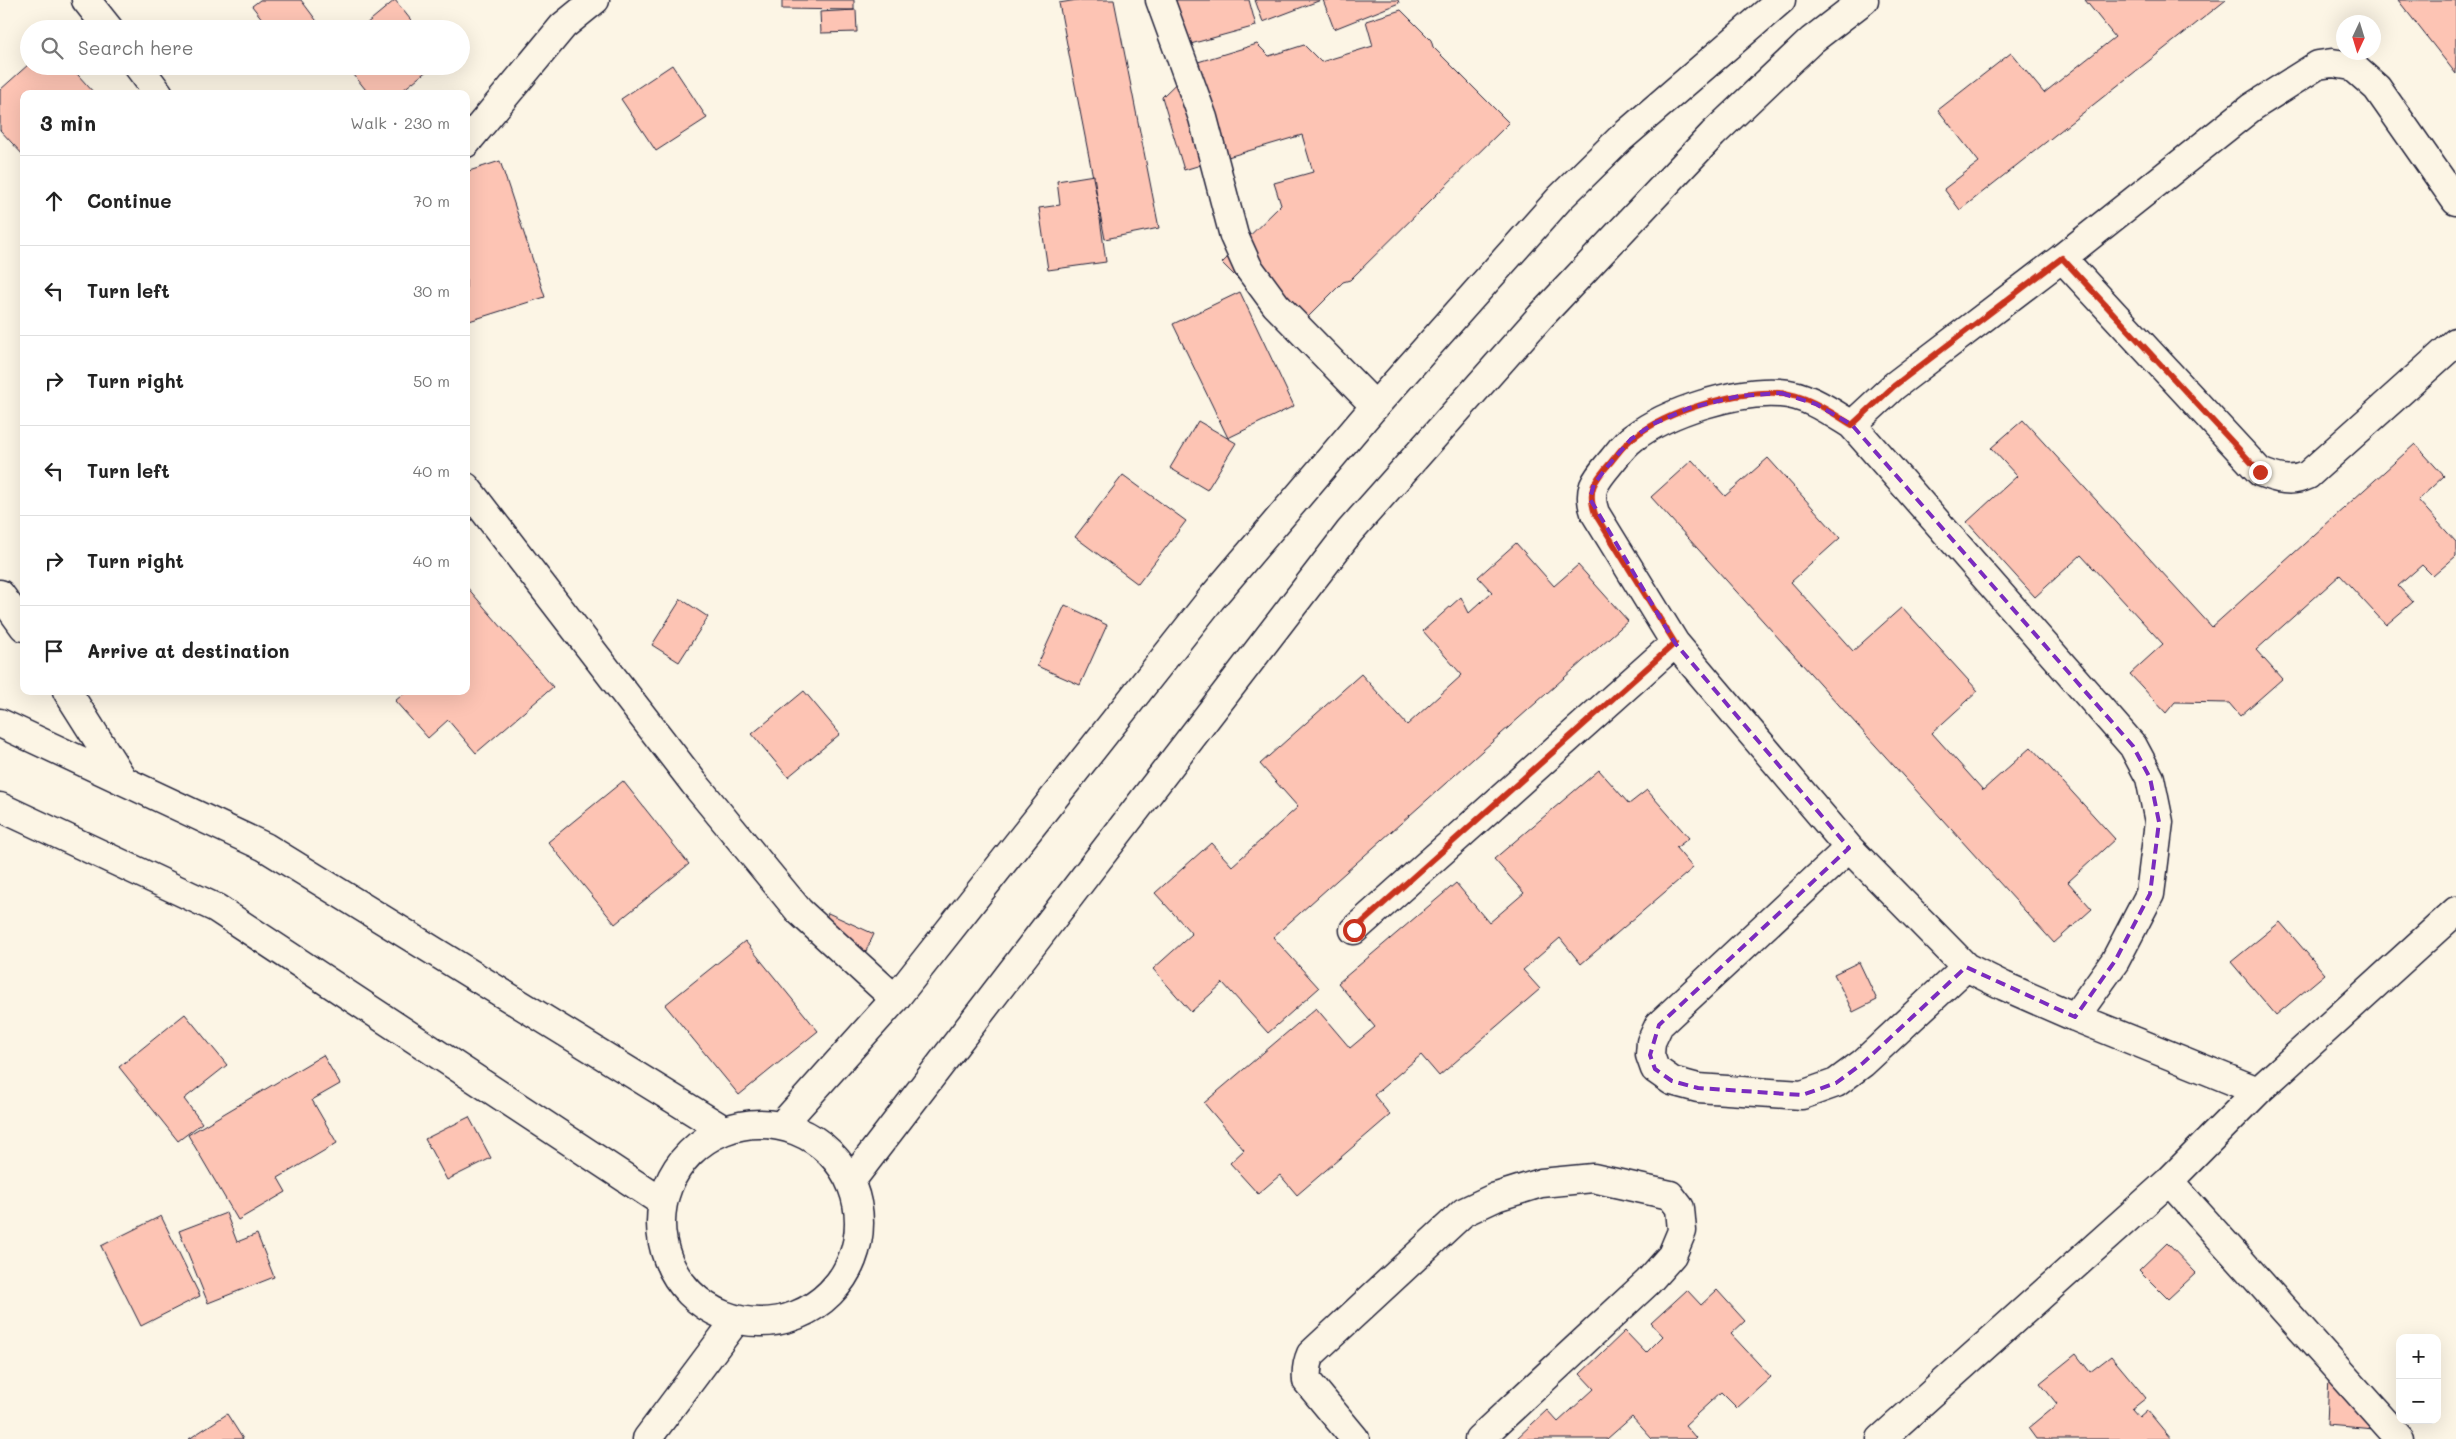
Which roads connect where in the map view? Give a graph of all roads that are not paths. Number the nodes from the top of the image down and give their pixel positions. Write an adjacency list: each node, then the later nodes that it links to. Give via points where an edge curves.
1 (86, 0): 6 (street)
2 (595, 0): 9 (street, via 564,26)
3 (1160, 0): 13 (street, via 1203,118 1234,236 1248,268 1276,305)
4 (1781, 0): 13 (street, via 1620,139 1560,198)
5 (1864, 0): 32 (street, via 1812,40 1713,134 1540,317 1350,531)
6 (102, 20)
7 (145, 75): 8 (street)
8 (156, 90)
9 (470, 138)
10 (2456, 201): 11 (street, via 2377,88 2352,66 2318,65 2252,106)
11 (2062, 258): 12 (street, via 2260,472 2278,480 2299,479 2313,471); 14 (street, via 1894,386)
12 (2456, 342)
13 (1375, 406): 27 (street, via 1211,598)
14 (1852, 425): 18 (street, via 1816,404 1780,393 1739,396 1689,408 1653,424 1631,439 1607,467 1594,484 1590,499 1595,514); 28 (street, via 2133,746 2150,778 2159,822 2150,894 2115,960)
15 (470, 493): 27 (street, via 694,783 799,911)
16 (0, 594): 17 (street)
17 (20, 622)
18 (1675, 643): 23 (street); 25 (street)
19 (70, 695): 21 (street)
20 (0, 723): 21 (street)
21 (122, 778): 31 (street, via 266,847)
22 (0, 807): 34 (street, via 216,908)
23 (1849, 848): 26 (street); 26 (street, via 1658,1024 1650,1055 1655,1069 1672,1081 1698,1088 1802,1095 1836,1083 1863,1063)
24 (2456, 911): 29 (street)
25 (1354, 930)
26 (1966, 967): 28 (street)
27 (894, 999): 30 (street)
28 (2075, 1017): 29 (street)
29 (2258, 1091): 33 (street)
30 (781, 1126): 31 (street); 32 (street, via 809,1137 833,1156)
31 (724, 1130): 34 (street, via 696,1147 685,1159 674,1172)
32 (850, 1181): 35 (street, via 859,1208 859,1235 851,1262 837,1286 816,1305 792,1317 765,1323)
33 (2169, 1181): 39 (street); 40 (street)
34 (662, 1202): 35 (street, via 661,1233 668,1263 684,1289 708,1308)
35 (736, 1320): 36 (street)
36 (647, 1439)
37 (1355, 1439): 38 (street, via 1307,1381 1308,1359 1464,1212 1496,1197 1541,1183 1593,1178 1670,1196 1680,1208 1682,1231 1672,1255 1648,1282)
38 (1479, 1439)
39 (1882, 1439)
40 (2400, 1439)

